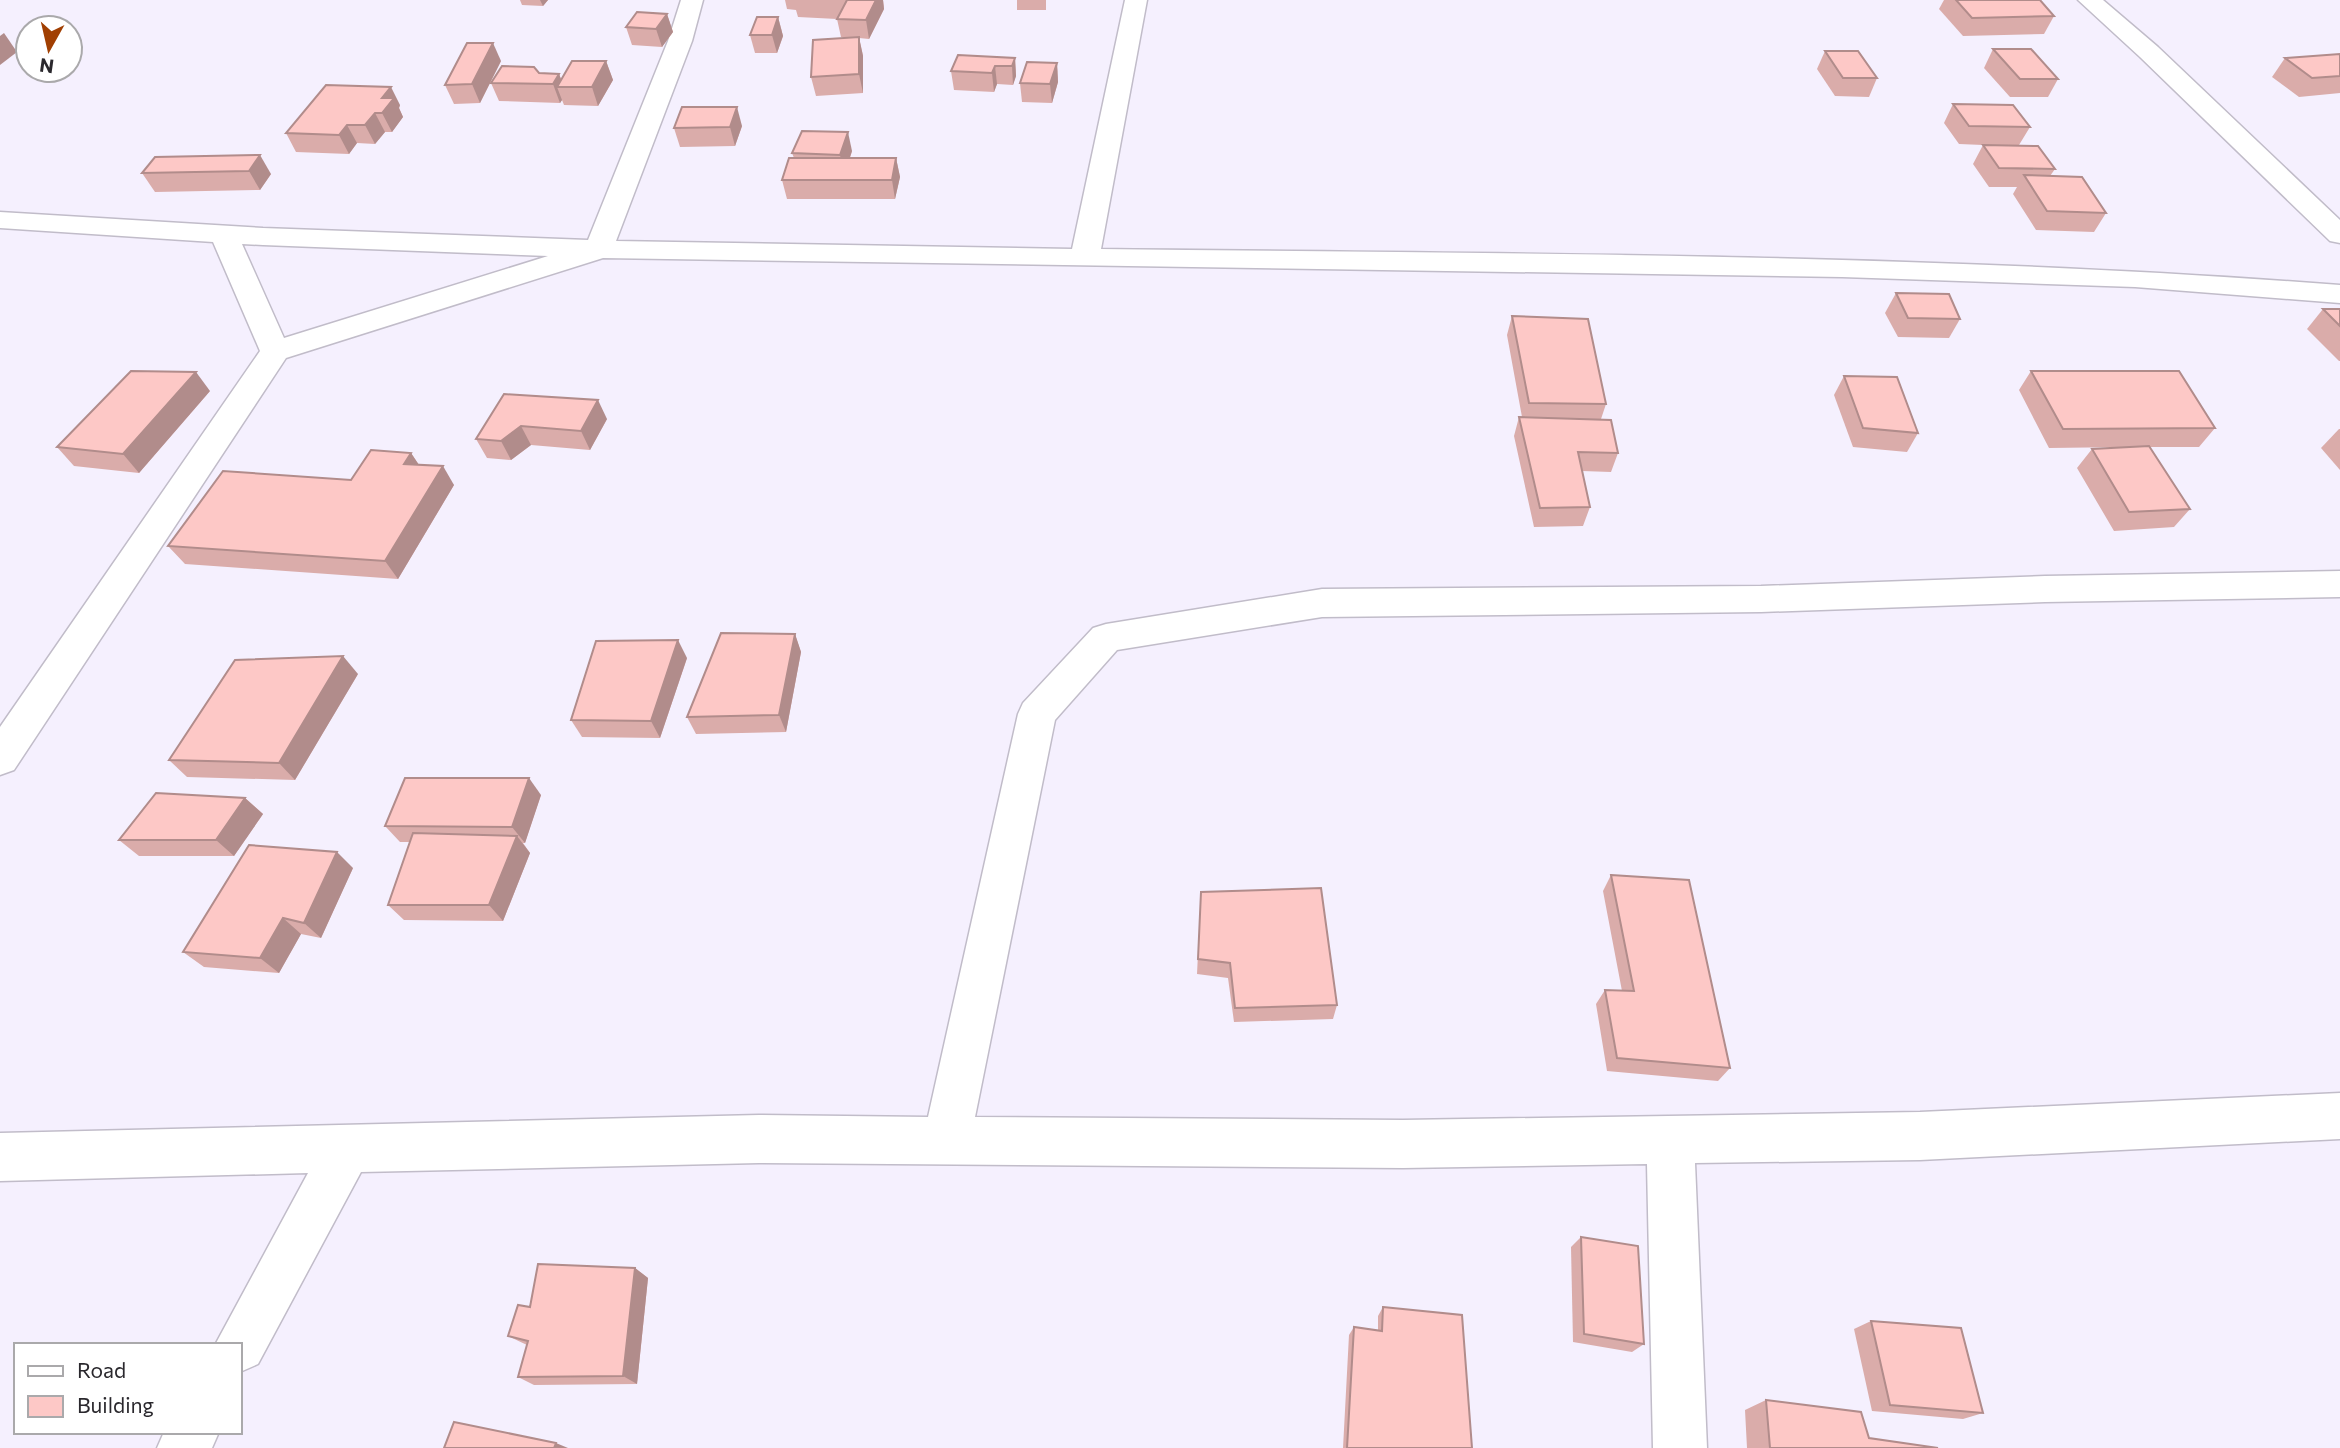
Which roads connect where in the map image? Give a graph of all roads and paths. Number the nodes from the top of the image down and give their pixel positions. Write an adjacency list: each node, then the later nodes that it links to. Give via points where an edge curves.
1 (692, 0): 7 (street)
2 (1136, 0): 8 (street)
3 (2089, 0): 6 (street)
4 (0, 220): 5 (street)
5 (225, 233): 7 (street); 10 (street)
6 (2340, 235)
7 (598, 250): 8 (street); 10 (street)
8 (1085, 257): 9 (street, via 1447,260 2109,277)
9 (2340, 294)
10 (275, 351): 12 (street)
11 (2340, 584): 15 (street, via 1761,599 1322,603 1106,638 1037,714)
12 (0, 759)
13 (2340, 1116): 14 (street, via 1920,1136)
14 (1670, 1139): 15 (street, via 1403,1144); 19 (street)
15 (947, 1140): 16 (street, via 759,1139)
16 (348, 1149): 17 (street); 18 (street)
17 (0, 1157)
18 (242, 1343)
19 (1679, 1448)

